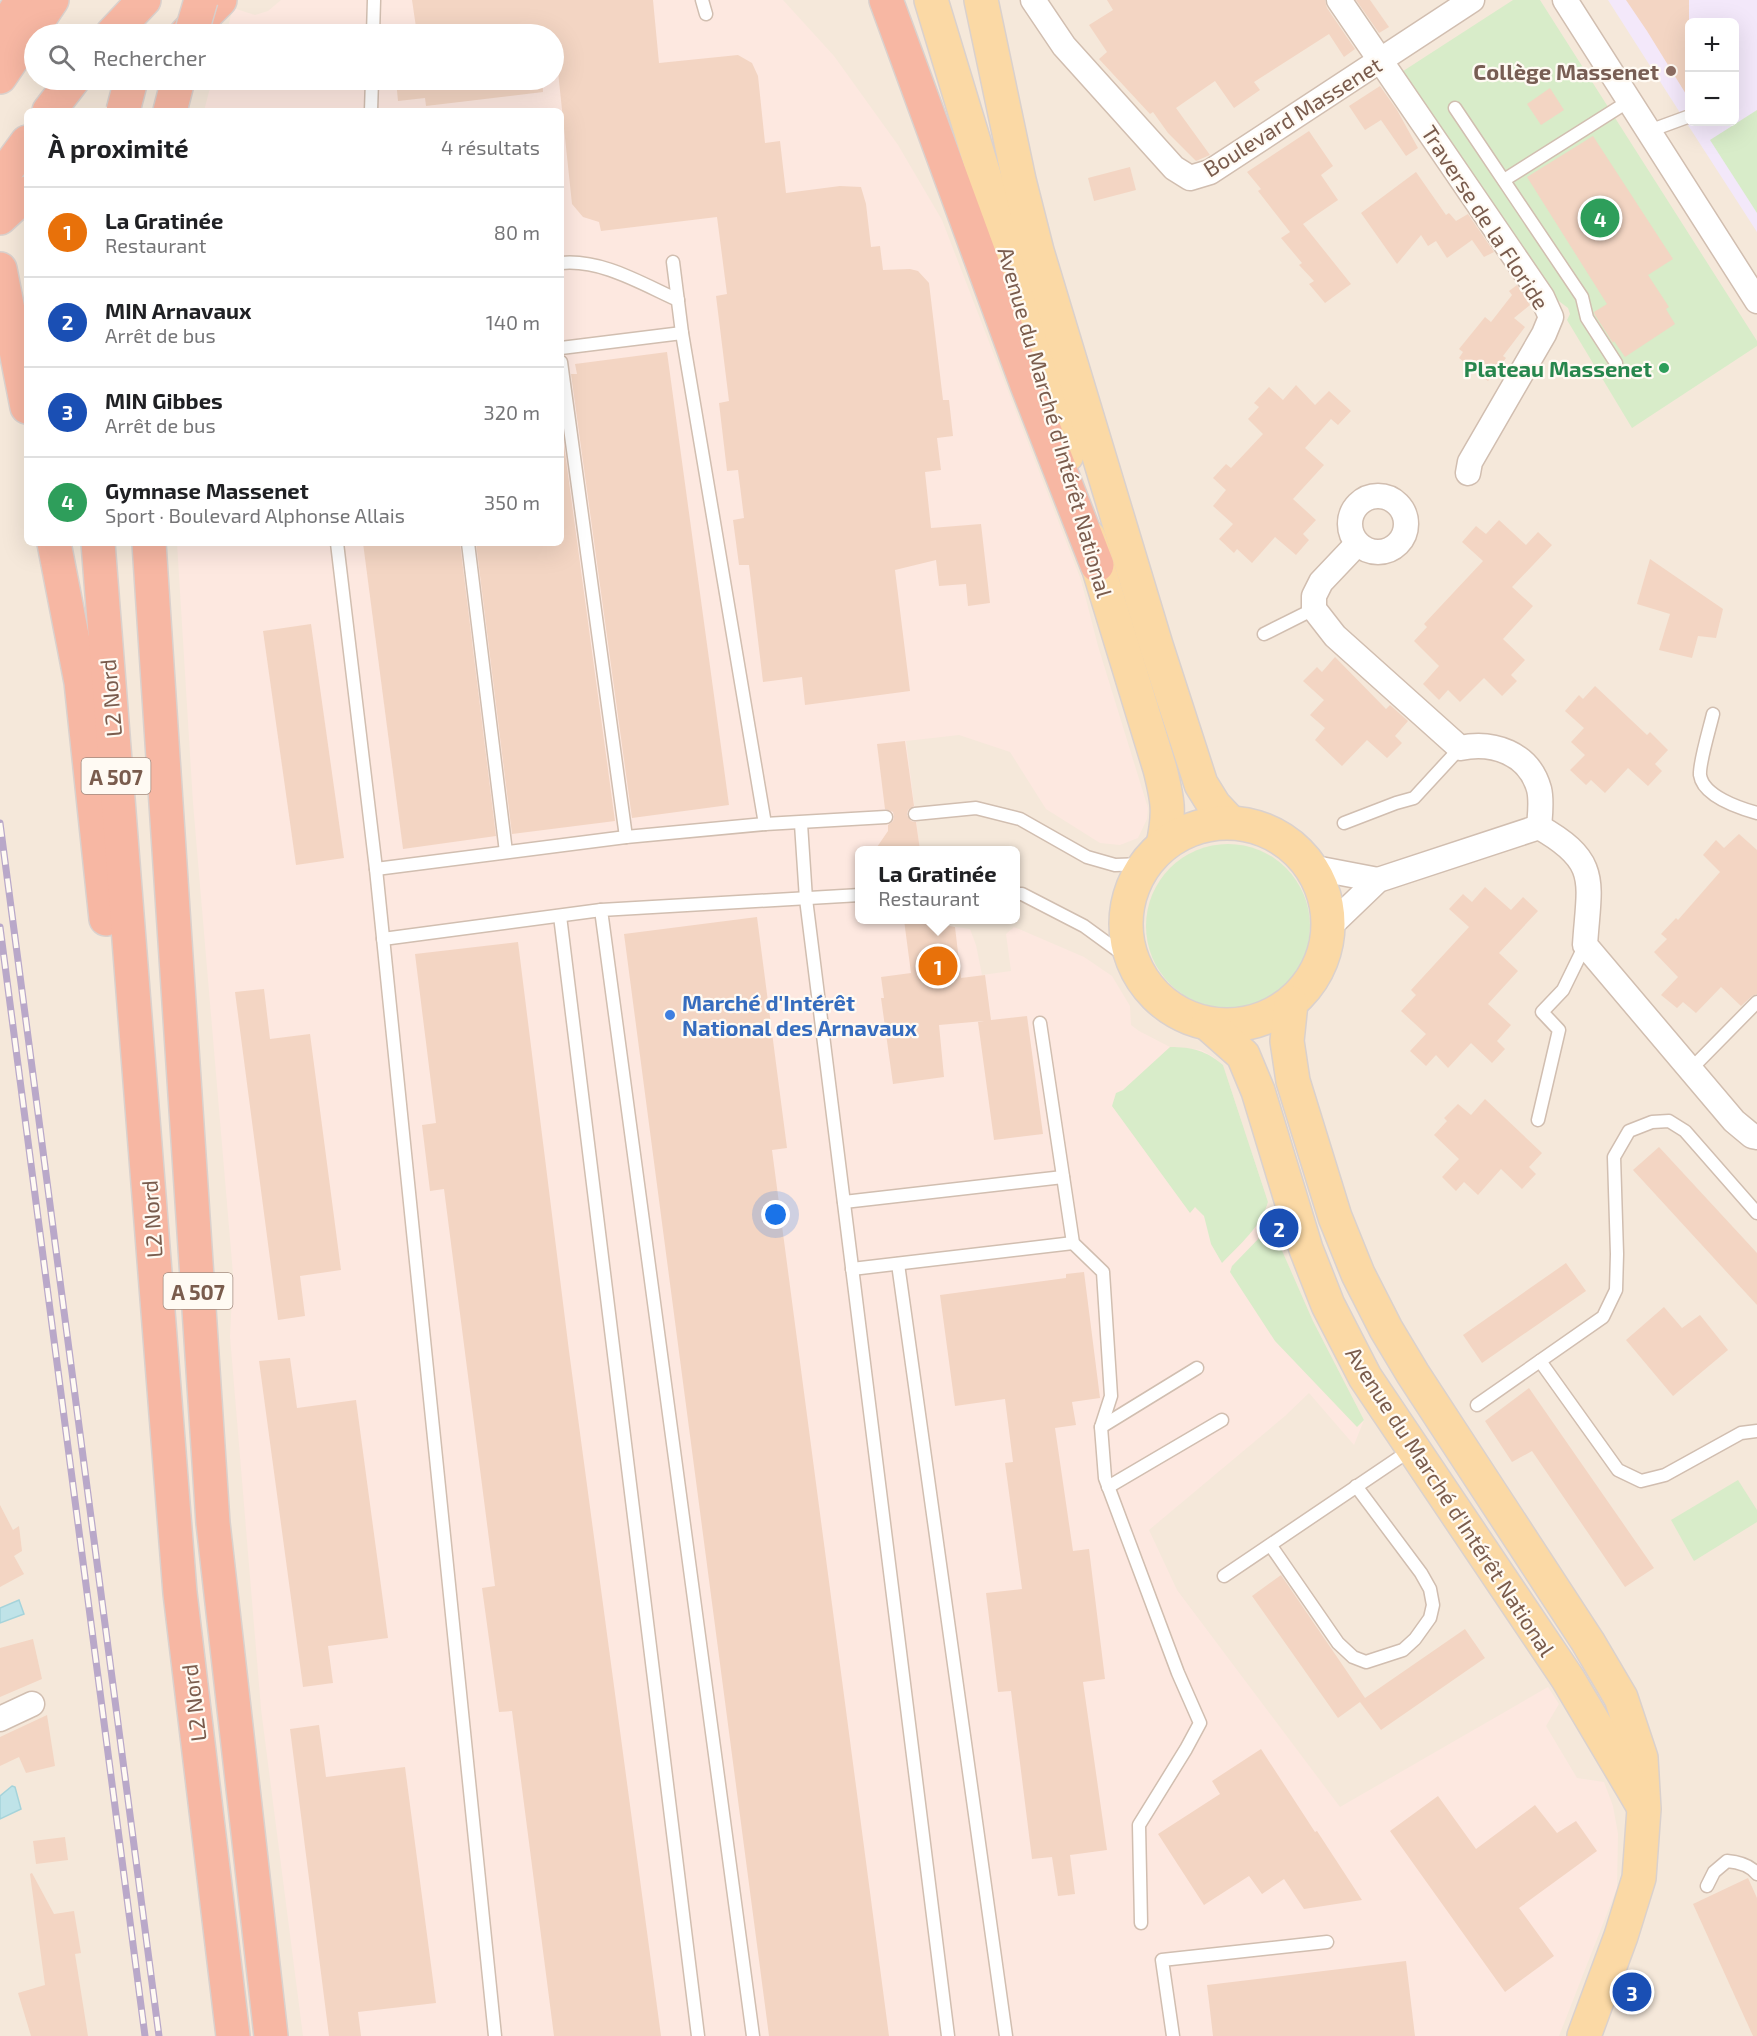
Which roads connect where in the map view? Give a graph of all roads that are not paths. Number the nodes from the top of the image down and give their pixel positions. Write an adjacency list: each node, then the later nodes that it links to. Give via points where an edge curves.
1 (22, 0): 23 (highway)
2 (52, 0): 17 (highway)
3 (144, 0): 18 (highway)
4 (152, 0): 19 (highway)
5 (201, 0): 20 (highway, bridge)
6 (220, 0): 21 (highway)
7 (374, 0): 22 (lane)
8 (702, 0): 16 (lane)
9 (886, 0): 61 (highway)
10 (931, 0): 61 (main road, Avenue du Marché d'Intérêt National, via 1046,379)
11 (981, 0): 69 (main road, Avenue du Marché d'Intérêt National, via 1037,251 1156,645 1202,784)
12 (1033, 0): 25 (street, Boulevard Massenet, via 1064,46 1174,168 1190,178 1210,172)
13 (1339, 0): 25 (street)
14 (1472, 0): 25 (street, Boulevard Massenet)
15 (1565, 0): 31 (street)
16 (706, 14)
17 (36, 24)
18 (121, 24)
19 (145, 24)
20 (194, 24)
21 (196, 24)
22 (373, 24)
23 (0, 35)
24 (24, 41): 26 (highway)
25 (1381, 60): 54 (street, Traverse de la Floride, via 1542,297 1551,317 1470,462)
26 (0, 77)
27 (66, 90): 32 (highway)
28 (128, 90): 34 (highway, bridge)
29 (132, 90): 33 (highway)
30 (372, 90): 35 (lane)
31 (1629, 101): 38 (street); 41 (lane)
32 (52, 108)
33 (114, 108)
34 (124, 108)
35 (371, 108)
36 (1455, 108): 41 (lane)
37 (1685, 118): 38 (lane)
38 (1649, 131): 48 (street)
39 (24, 146): 40 (highway)
40 (0, 179)
41 (1503, 180): 51 (lane, via 1582,297 1587,318)
42 (24, 196): 43 (highway)
43 (0, 218)
44 (673, 262): 47 (lane)
45 (564, 263): 47 (lane, via 600,267)
46 (0, 269): 53 (highway)
47 (678, 300): 49 (lane)
48 (1757, 301)
49 (682, 333): 50 (lane); 71 (lane)
50 (564, 348)
51 (1616, 363)
52 (564, 384): 74 (lane)
53 (24, 392)
54 (1468, 473)
55 (1357, 544): 62 (street, via 1321,582 1314,596)
56 (55, 546): 91 (highway, via 81,682 106,924)
57 (98, 546): 91 (highway, L2 Nord / A 507)
58 (149, 546): 122 (highway, L2 Nord / A 507, via 213,1523)
59 (337, 546): 78 (lane)
60 (468, 546): 75 (lane)
61 (1097, 565): 76 (main road, Avenue du Marché d'Intérêt National, via 1165,790 1168,821)
62 (1314, 609): 63 (lane); 65 (street, via 1335,636)
63 (1264, 634)
64 (1713, 714): 66 (lane, via 1700,772 1703,783 1734,806)
65 (1460, 748): 70 (lane, via 1414,798); 73 (street, via 1477,744 1499,747 1516,756 1532,774 1539,790)
66 (1757, 813)
67 (915, 814): 76 (lane, via 976,808 1020,819 1087,857 1115,865)
68 (886, 817): 72 (lane)
69 (1230, 822): 76 (main road, via 1194,828); 77 (main road, via 1261,829 1289,844)
70 (1344, 823)
71 (765, 824): 72 (lane); 74 (lane)
72 (801, 824): 82 (lane)
73 (1539, 827): 79 (street); 87 (street, via 1567,844 1581,860 1589,879)
74 (626, 837): 75 (lane)
75 (506, 852): 78 (lane)
76 (1154, 854): 88 (main road, via 1133,886 1126,910 1126,936)
77 (1310, 867): 79 (street); 85 (main road, via 1324,895)
78 (376, 869): 86 (lane)
79 (1378, 880): 85 (street)
80 (1020, 894): 88 (lane, via 1084,926)
81 (855, 895): 82 (lane)
82 (806, 899): 83 (lane); 98 (lane)
83 (601, 910): 84 (lane); 125 (lane)
84 (560, 915): 86 (lane); 124 (lane)
85 (1329, 927): 90 (main road, via 1324,955 1311,982)
86 (383, 939): 123 (lane)
87 (1585, 945): 94 (street); 95 (lane, via 1563,990 1542,1012 1559,1030)
88 (1132, 961): 93 (main road, via 1144,983 1161,1001 1183,1016)
89 (1757, 1002): 94 (lane)
90 (1291, 1003): 93 (main road, via 1266,1018 1247,1023); 116 (main road, Avenue du Marché d'Intérêt National, via 1287,1041 1293,1081 1335,1217 1358,1274 1413,1374 1621,1698 1641,1758)
91 (135, 1009): 121 (highway, L2 Nord / A 507, via 180,1593)
92 (1040, 1023): 97 (lane)
93 (1208, 1024): 109 (main road, Avenue du Marché d'Intérêt National, via 1243,1055 1328,1305 1365,1377)
94 (1691, 1069): 96 (street, via 1734,1121)
95 (1538, 1120)
96 (1757, 1137)
97 (1063, 1177): 98 (lane); 100 (lane)
98 (844, 1202): 102 (lane)
99 (1757, 1213): 103 (lane, via 1685,1131 1669,1121 1652,1122 1629,1131 1614,1157 1616,1290 1603,1317)
100 (1073, 1243): 101 (lane); 107 (lane, via 1103,1272 1111,1396)
101 (898, 1264): 102 (lane); 127 (lane)
102 (852, 1269): 126 (lane)
103 (1540, 1361): 105 (lane); 108 (lane, via 1618,1470 1641,1481 1665,1475 1741,1433)
104 (1197, 1368): 107 (lane)
105 (1477, 1404)
106 (1222, 1420): 111 (lane)
107 (1101, 1427): 111 (lane)
108 (1757, 1431)
109 (1413, 1448): 110 (lane); 116 (main road, Avenue du Marché d'Intérêt National, via 1568,1679)
110 (1356, 1486): 112 (lane); 112 (lane, via 1430,1589 1430,1618 1402,1650 1366,1662 1353,1657 1338,1643)
111 (1108, 1487): 119 (lane, via 1200,1723 1139,1825)
112 (1271, 1546): 113 (lane)
113 (1224, 1576)
114 (32, 1704): 115 (street)
115 (0, 1719)
116 (1644, 1809): 129 (main road, Avenue du Marché d'Intérêt National, via 1639,1878 1622,1936)
117 (1757, 1874): 118 (lane, via 1739,1862 1727,1861 1714,1872)
118 (1707, 1886)
119 (1141, 1923)
120 (1327, 1942): 128 (lane, via 1162,1960)
121 (233, 2036)
122 (271, 2036)
123 (495, 2036)
124 (698, 2036)
125 (753, 2036)
126 (948, 2036)
127 (1006, 2036)
128 (1173, 2036)
129 (1584, 2036)

